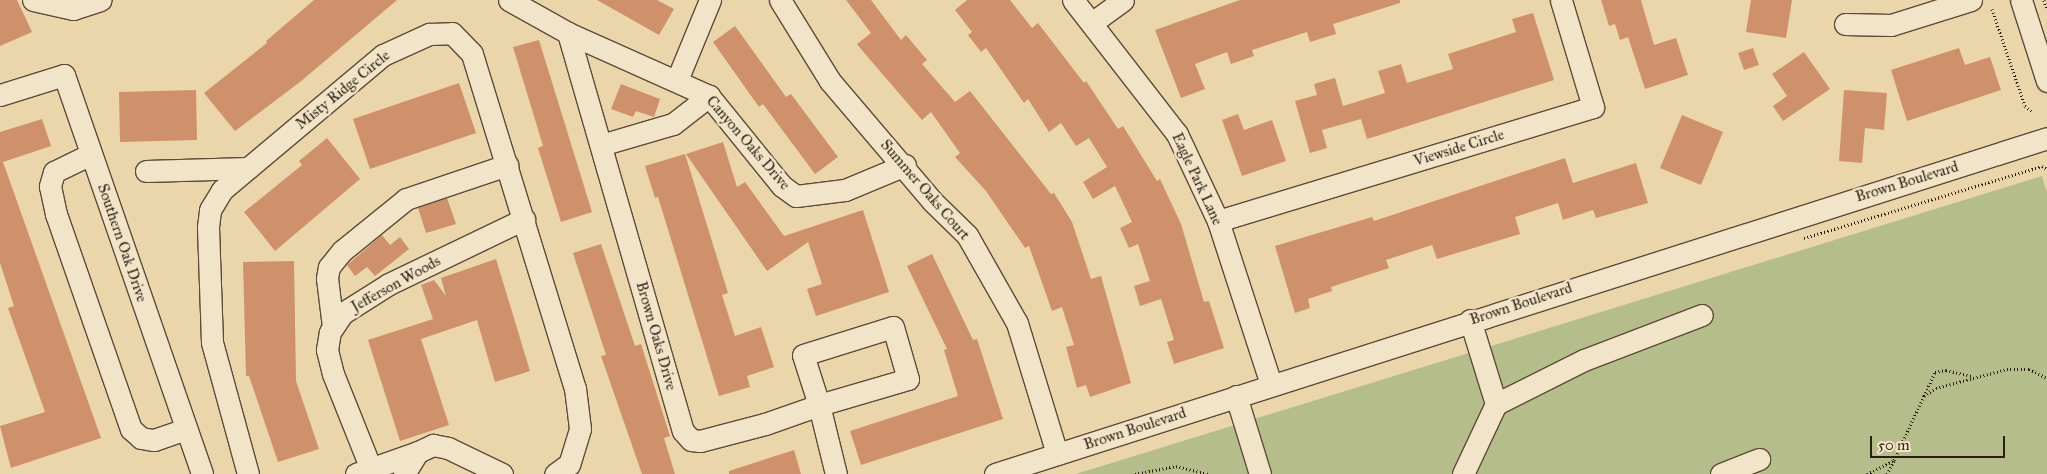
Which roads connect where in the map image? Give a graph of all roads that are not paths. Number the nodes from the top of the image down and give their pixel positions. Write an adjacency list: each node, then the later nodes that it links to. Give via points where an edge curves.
1 (33, 0): 2 (street, via 73,8)
2 (100, 0)
3 (509, 0): 13 (street, Canyon Oaks Drive)
4 (710, 0): 14 (street)
5 (780, 0): 22 (street, Summer Oaks Court, via 830,81)
6 (1073, 0): 11 (street, Eagle Park Lane)
7 (1123, 0): 11 (street)
8 (1561, 0): 26 (street, Viewside Circle, via 1593,107)
9 (1971, 0): 12 (street, via 1891,25)
10 (2021, 0): 15 (street)
11 (1093, 22): 26 (street, Eagle Park Lane, via 1177,134)
12 (1845, 24)
13 (568, 33): 14 (street, Canyon Oaks Drive); 19 (street, Brown Oaks Drive)
14 (677, 80): 17 (street, Canyon Oaks Drive)
15 (2047, 81)
16 (0, 95): 20 (street, Southern Oak Drive, via 64,75)
17 (709, 96): 19 (street, via 673,124); 22 (street, Canyon Oaks Drive, via 782,186 796,196 845,190)
18 (2047, 138): 28 (street, Brown Boulevard)
19 (601, 145): 33 (street, Brown Oaks Drive, via 683,431 691,440 700,441 765,424)
20 (91, 154): 34 (street, Southern Oak Drive); 34 (street, via 54,172 50,186 56,214 131,429 141,438 154,440)
21 (507, 165): 23 (street, Misty Ridge Circle, via 472,54 452,33 429,34 383,55); 25 (street, Misty Ridge Circle); 29 (street, via 406,199 342,252 329,267 327,278)
22 (905, 165): 36 (street, Summer Oaks Court, via 932,201 967,235 1017,323)
23 (248, 168): 24 (street); 40 (street, Misty Ridge Circle, via 216,198 208,227 212,342)
24 (146, 171)
25 (524, 218): 29 (street, Jefferson Woods, via 389,284 343,313); 43 (street, Misty Ridge Circle, via 577,400 580,429 568,464)
26 (1218, 221): 30 (street, Eagle Park Lane)
27 (1702, 315): 32 (street, via 1584,360)
28 (1470, 320): 30 (street, Brown Boulevard); 32 (street)
29 (333, 327): 38 (street, Jefferson Woods, via 327,350)
30 (1271, 384): 31 (street, Brown Boulevard)
31 (1236, 396): 36 (street, Brown Boulevard); 46 (street)
32 (1496, 404): 47 (street)
33 (819, 405): 33 (street, via 908,379 893,327 803,354); 44 (street)
34 (186, 429): 39 (street, Southern Oak Drive)
35 (418, 452): 38 (street); 41 (street); 42 (street, via 433,445 448,448)
36 (1057, 454): 45 (street, Brown Boulevard)
37 (1759, 459): 48 (street)
38 (366, 473)
39 (202, 474)
40 (248, 474)
41 (404, 474)
42 (502, 474)
43 (555, 474)
44 (836, 474)
45 (995, 474)
46 (1260, 474)
47 (1463, 474)
48 (1721, 474)

